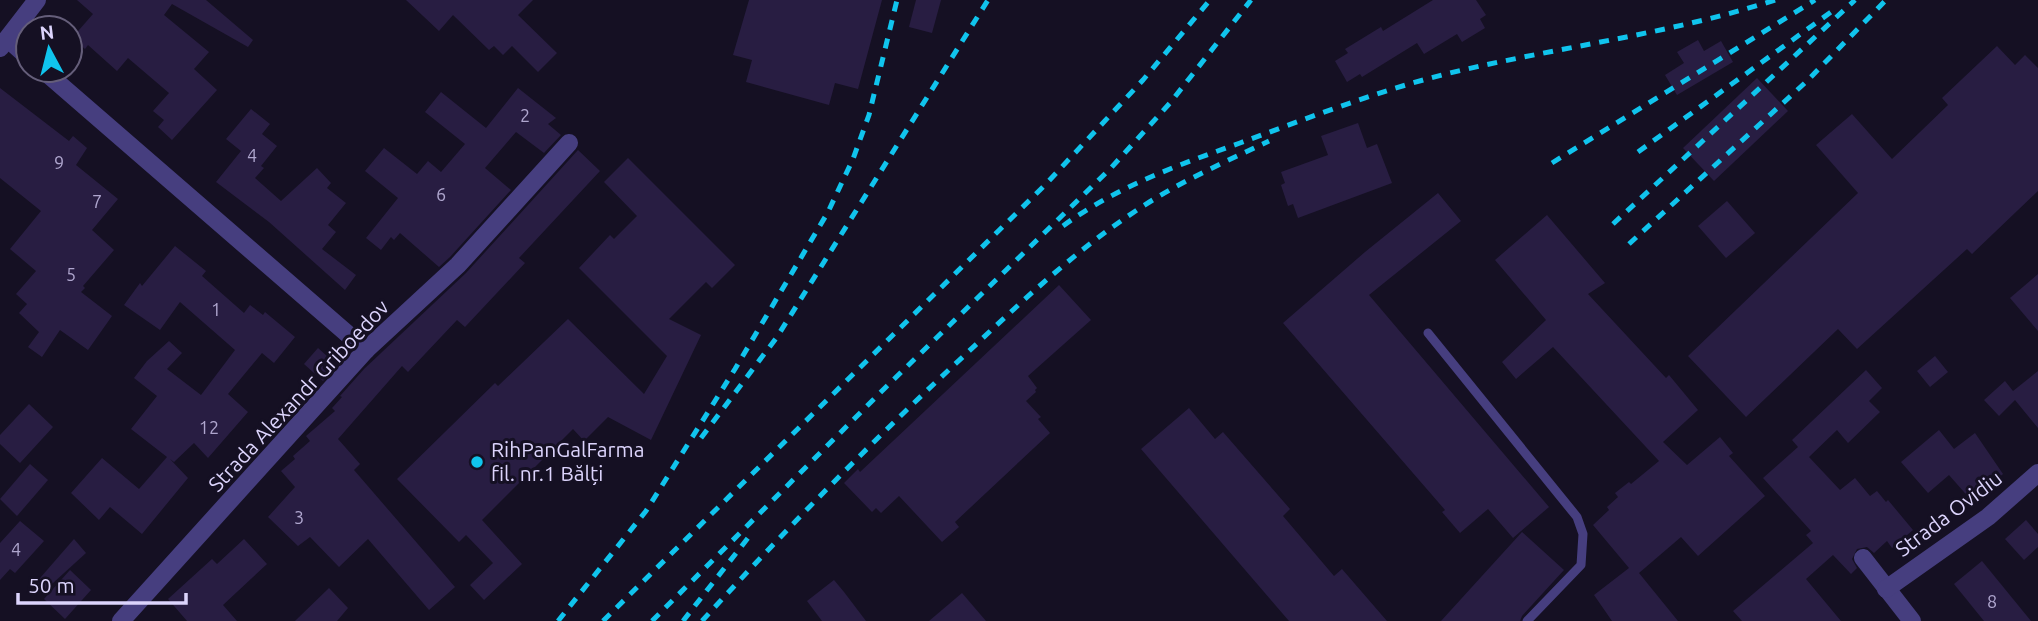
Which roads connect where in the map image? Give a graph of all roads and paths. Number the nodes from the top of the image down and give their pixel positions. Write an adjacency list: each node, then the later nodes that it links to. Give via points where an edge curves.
1 (37, 0): 2 (street)
2 (4, 44)
3 (59, 84): 6 (street)
4 (569, 143): 6 (street, Strada Alexandr Griboedov, via 458,265)
5 (1427, 333): 11 (lane, via 1577,517 1583,534 1581,565)
6 (366, 350): 10 (street, Strada Alexandr Griboedov)
7 (2038, 473): 9 (street, Strada Ovidiu, via 1988,517)
8 (1863, 558): 9 (street)
9 (1886, 589): 12 (street)
10 (121, 621)
11 (1527, 621)
12 (1912, 621)

